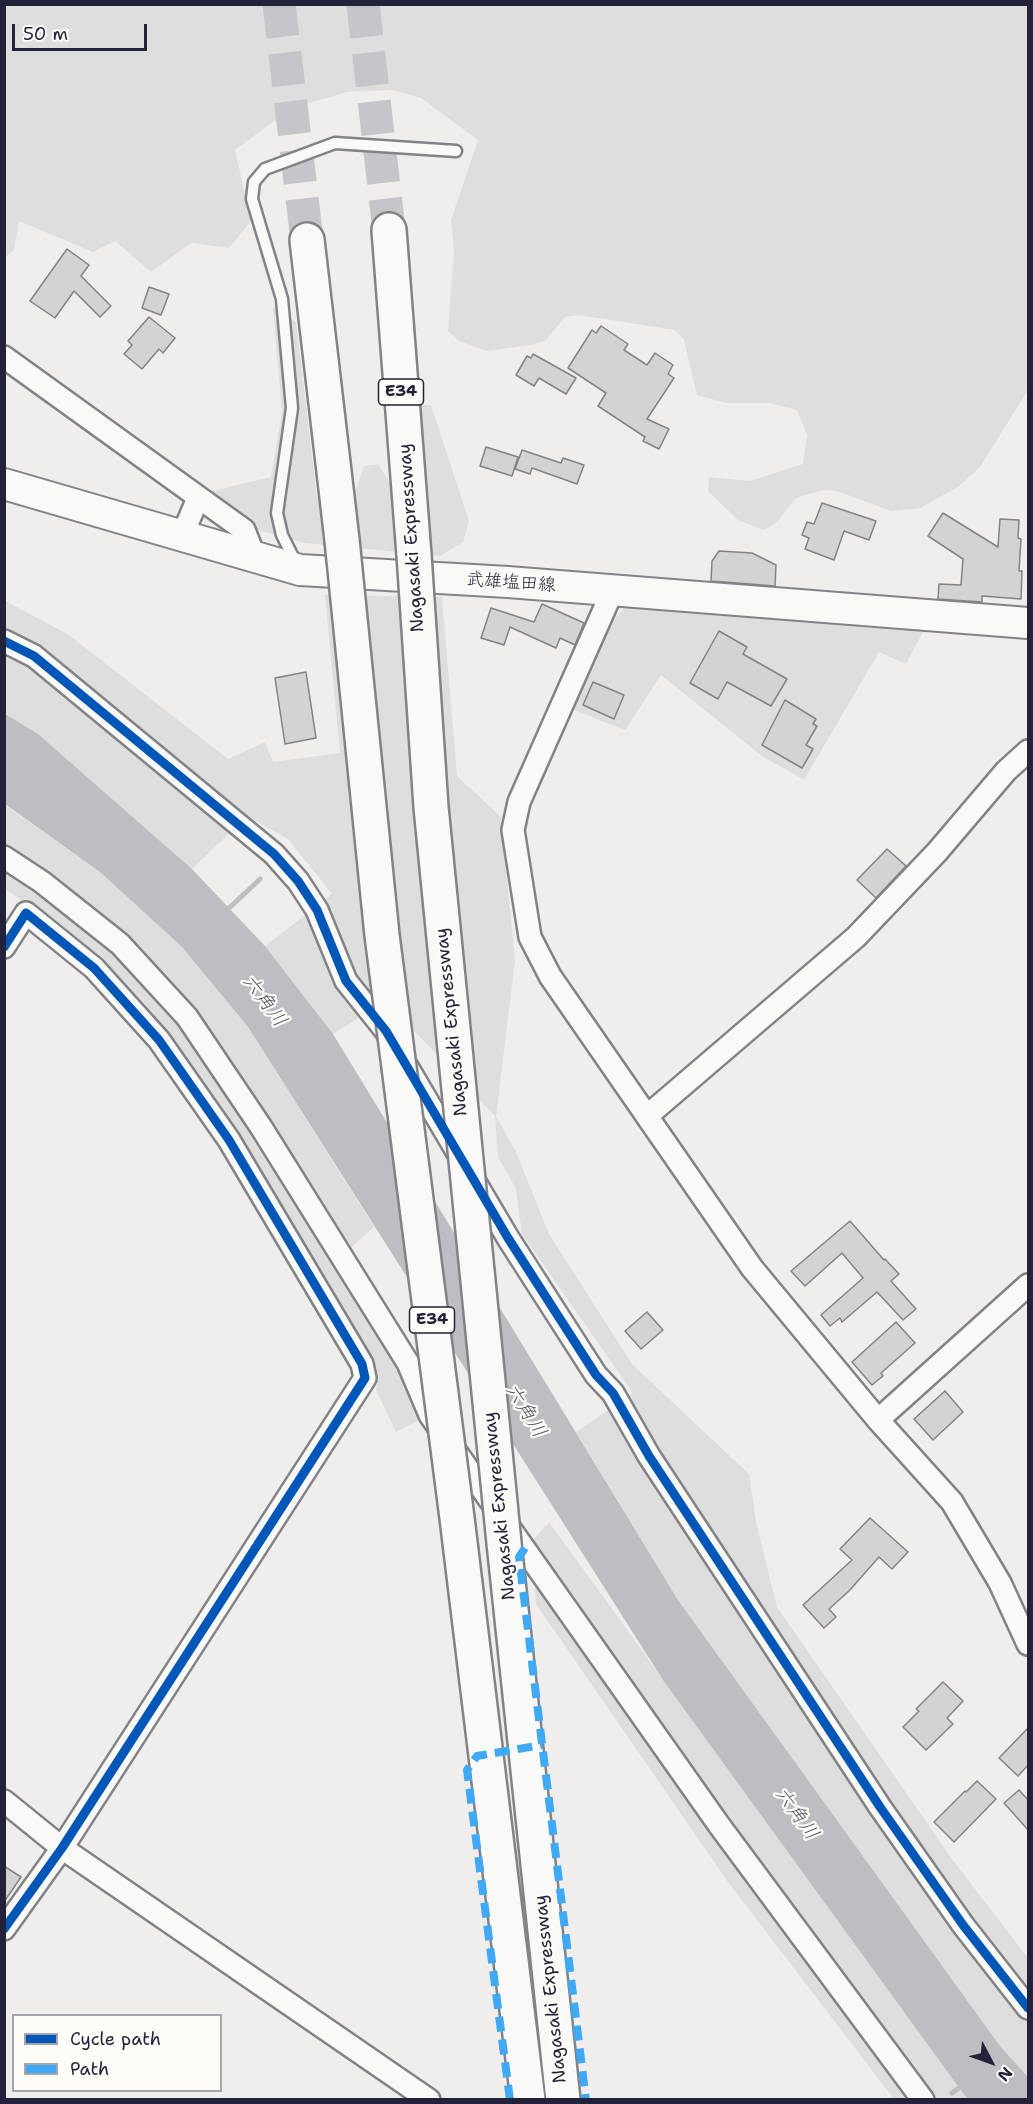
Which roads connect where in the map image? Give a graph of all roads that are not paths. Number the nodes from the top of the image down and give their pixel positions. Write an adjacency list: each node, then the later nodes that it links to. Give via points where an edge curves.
1 (456, 151): 9 (lane, via 335,143 265,169 254,182 252,199 282,299 292,408 277,513 282,535)
2 (389, 230): 26 (highway, Nagasaki Expressway / E34, bridge, via 433,831)
3 (307, 240): 25 (highway, Nagasaki Expressway / E34, bridge, via 382,935)
4 (4, 357): 6 (street)
5 (4, 484): 7 (main road, 武雄塩田線)
6 (198, 498): 7 (street); 8 (street, via 244,530)
7 (182, 536): 8 (main road, 武雄塩田線)
8 (255, 558): 9 (main road, 武雄塩田線)
9 (300, 570): 10 (main road, 武雄塩田線)
10 (611, 590): 11 (main road, 武雄塩田線); 16 (street, via 519,802 513,830 530,937 550,976)
11 (1024, 627)
12 (4, 641): 23 (street, via 34,656 274,854 298,881 316,910 346,981 386,1031 508,1238 596,1376 613,1393 649,1456 880,1807 963,1925)
13 (1029, 751): 16 (street, via 1006,771 937,852 856,937)
14 (4, 857): 27 (street, via 120,944 187,1017 261,1127 408,1363 430,1414 719,1825)
15 (4, 947): 21 (street, via 26,913 94,968 159,1040 229,1140 363,1364 364,1378)
16 (647, 1116): 18 (street, via 752,1268)
17 (1029, 1285): 18 (street)
18 (878, 1420): 19 (street, via 952,1502 1000,1583)
19 (1029, 1644)
20 (4, 1801): 21 (street)
21 (62, 1848): 22 (street); 24 (street)
22 (4, 1929)
23 (1029, 2008)
24 (429, 2100)
25 (528, 2100)
26 (563, 2100)
27 (923, 2100)

